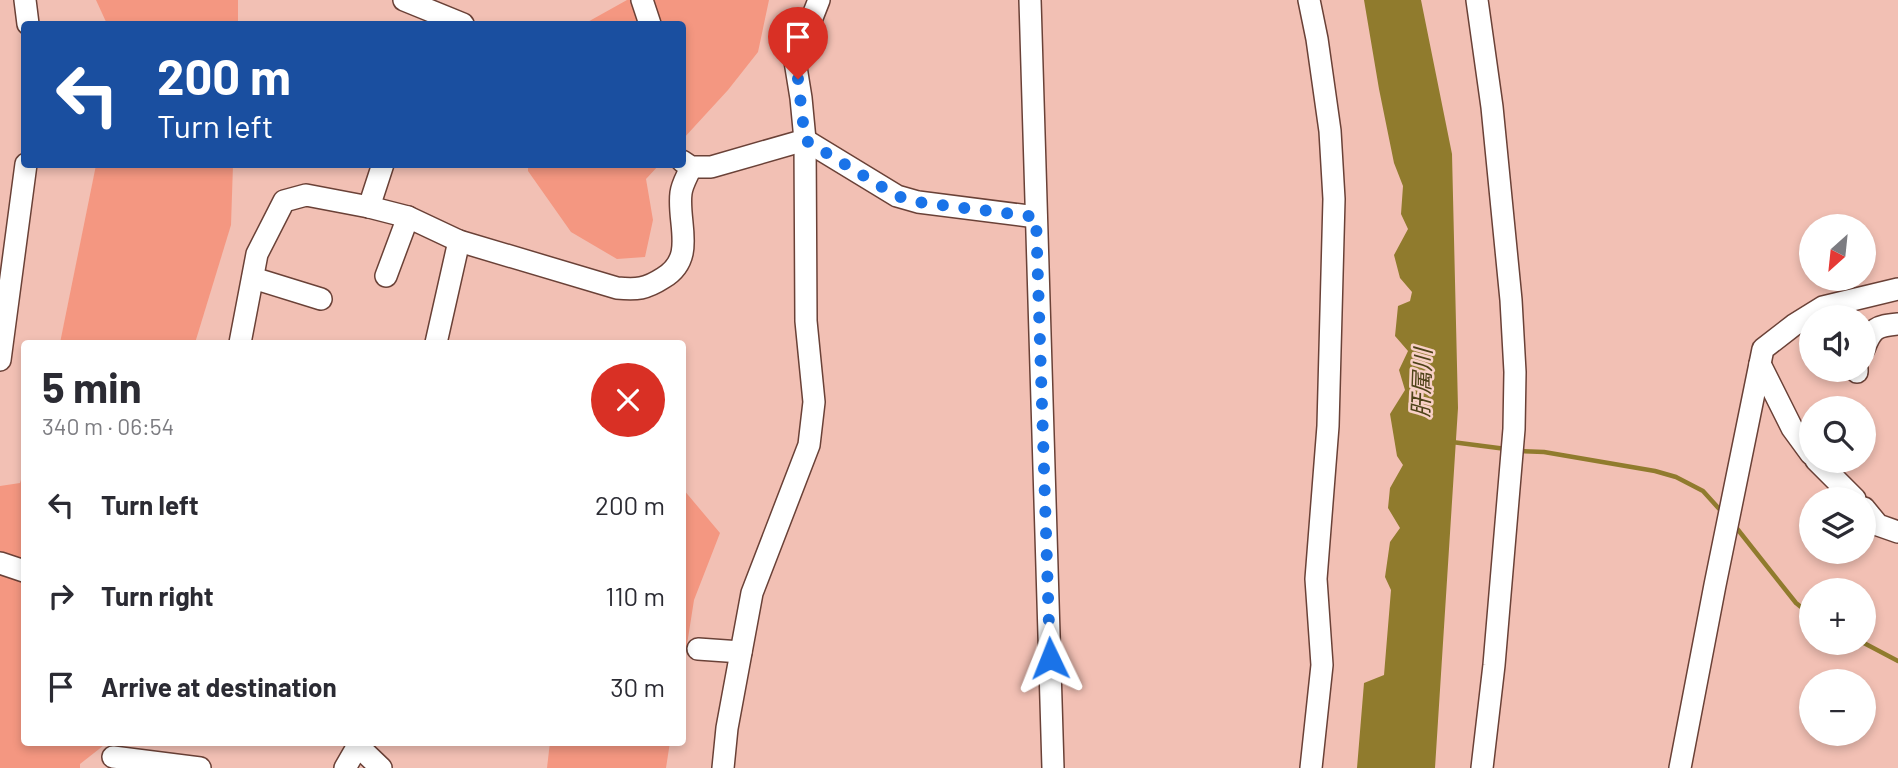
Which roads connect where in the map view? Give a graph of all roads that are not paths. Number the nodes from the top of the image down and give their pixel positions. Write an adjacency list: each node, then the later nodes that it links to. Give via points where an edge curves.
1 (25, 0): 8 (street)
2 (404, 0): 7 (street)
3 (819, 0): 9 (street, via 795,61)
4 (1030, 0): 15 (street)
5 (1309, 0): 44 (street, via 1330,131 1334,200 1328,426 1316,579 1322,665)
6 (1476, 0): 45 (street, via 1492,107 1515,372 1514,429)
7 (442, 14)
8 (27, 21)
9 (805, 140): 10 (street, via 711,167); 15 (street, via 897,196); 35 (street, via 806,321 814,402 809,445 752,593)
10 (687, 164): 16 (street, via 681,192 684,251 670,275 654,284 636,290 617,288)
11 (25, 168): 25 (street)
12 (382, 168): 13 (street)
13 (369, 207): 14 (street); 18 (street, via 306,195 284,201 257,254)
14 (408, 217): 16 (street); 17 (street)
15 (1036, 217): 43 (street)
16 (459, 241): 24 (street)
17 (386, 276)
18 (253, 278): 20 (street); 23 (street)
19 (1898, 289): 26 (street, via 1823,307 1763,349)
20 (321, 299)
21 (1898, 324): 22 (street)
22 (1876, 329)
23 (241, 340)
24 (437, 340)
25 (0, 360)
26 (1760, 364): 27 (street); 46 (street)
27 (1799, 438)
28 (1829, 473): 29 (street)
29 (1843, 487)
30 (1876, 522): 31 (street)
31 (1898, 532)
32 (0, 563): 33 (street)
33 (21, 570)
34 (698, 649): 35 (street)
35 (741, 652): 42 (street)
36 (357, 746): 40 (street)
37 (360, 746): 41 (street)
38 (112, 756): 39 (street)
39 (200, 768)
40 (345, 768)
41 (381, 768)
42 (723, 768)
43 (1054, 768)
44 (1311, 768)
45 (1482, 768)
46 (1680, 768)

